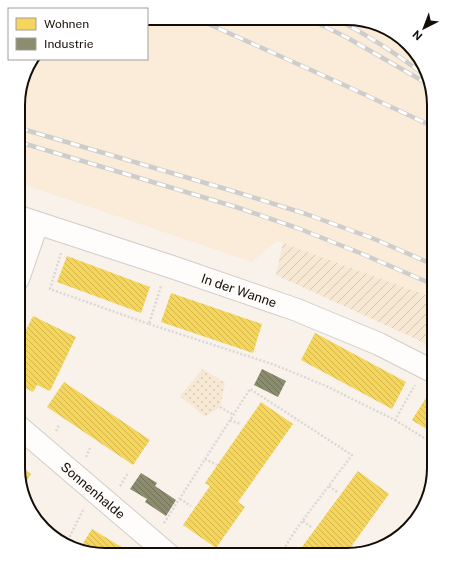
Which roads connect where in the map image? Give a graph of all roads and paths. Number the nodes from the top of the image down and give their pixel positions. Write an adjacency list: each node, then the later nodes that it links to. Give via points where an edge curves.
1 (28, 220): 2 (street); 6 (street, In der Wanne, via 297,310 379,344)
2 (25, 238)
3 (62, 249): 5 (path, via 50,289)
4 (162, 284): 5 (path)
5 (149, 324): 10 (path, via 275,365 326,386)
6 (426, 376): 10 (path)
7 (220, 407): 8 (path)
8 (234, 415): 9 (path); 16 (path, via 250,389 352,456)
9 (230, 420): 11 (path); 14 (path)
10 (395, 420): 13 (path)
11 (240, 424)
12 (25, 432): 17 (street, Sonnenhalde)
13 (427, 440)
14 (205, 459): 15 (path); 19 (path)
15 (217, 465)
16 (329, 486): 18 (path); 21 (path)
17 (93, 490): 23 (path); 24 (street, Sonnenhalde)
18 (337, 492)
19 (180, 499): 20 (path); 24 (path)
20 (191, 506)
21 (303, 521): 22 (path); 26 (path)
22 (311, 527)
23 (69, 540)
24 (153, 541): 25 (street, Sonnenhalde)
25 (161, 548)
26 (285, 548)

